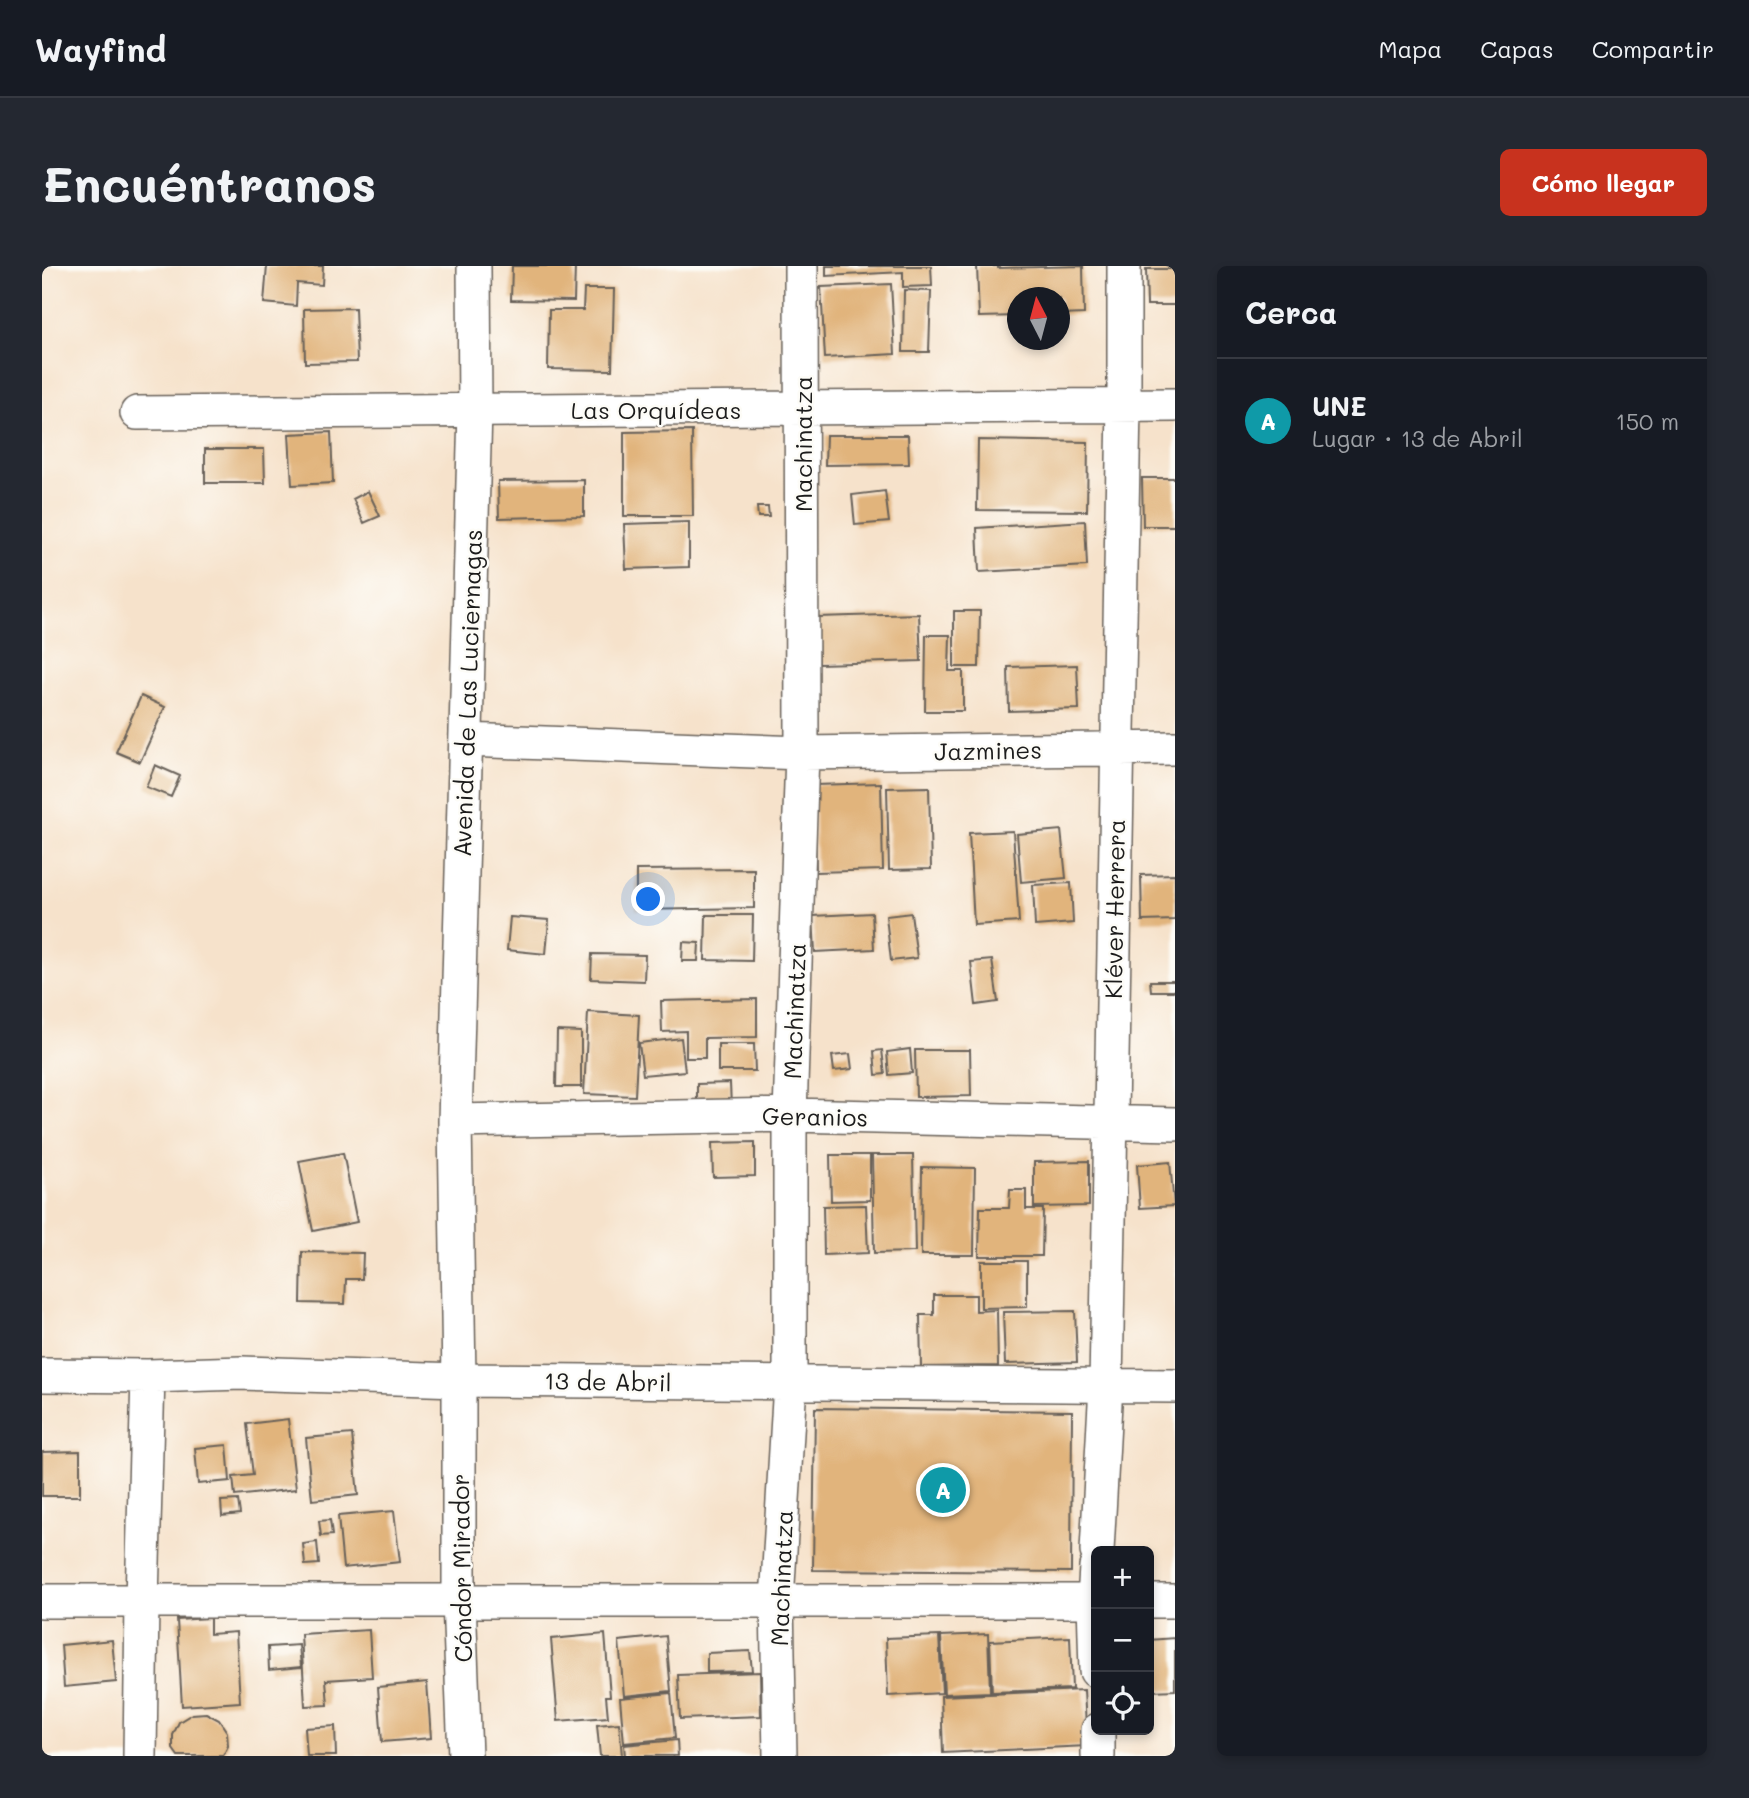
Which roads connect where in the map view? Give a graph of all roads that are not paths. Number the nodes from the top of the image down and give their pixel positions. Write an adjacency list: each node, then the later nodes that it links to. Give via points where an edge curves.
1 (474, 266): 7 (street, Avenida de Las Luciernagas)
2 (801, 266): 6 (street, Machinatza)
3 (1124, 266): 5 (street, Kléver Herrera)
4 (1175, 405): 5 (street, Las Orquídeas)
5 (1124, 406): 6 (street, Las Orquídeas); 10 (street, Kléver Herrera)
6 (802, 408): 7 (street, Las Orquídeas); 12 (street, Machinatza)
7 (475, 411): 8 (street, Las Orquídeas); 9 (street, Avenida de Las Luciernagas)
8 (137, 413)
9 (466, 740): 12 (street, Jazmines); 14 (street, Avenida de Las Luciernagas)
10 (1117, 748): 11 (street, Jazmines); 12 (street, Jazmines); 15 (street, Kléver Herrera)
11 (1175, 748)
12 (802, 753): 13 (street, Machinatza)
13 (790, 1115): 14 (street, Geranios); 15 (street, Geranios); 20 (street, Machinatza)
14 (455, 1121): 19 (street, Avenida de Las Luciernagas)
15 (1110, 1123): 16 (street, Geranios); 21 (street, Kléver Herrera)
16 (1175, 1124)
17 (42, 1375): 18 (street, 13 de Abril)
18 (148, 1376): 19 (street, 13 de Abril, via 242,1373); 26 (street)
19 (459, 1380): 20 (street, 13 de Abril); 24 (street, Cóndor Mirador)
20 (790, 1383): 21 (street, 13 de Abril); 27 (street, Machinatza)
21 (1106, 1385): 22 (street, 13 de Abril); 23 (street, Kléver Herrera)
22 (1175, 1386)
23 (1097, 1546)
24 (459, 1600): 26 (street); 27 (street); 33 (street, Cóndor Mirador)
25 (42, 1601): 26 (street)
26 (142, 1601): 32 (street)
27 (777, 1601): 28 (street); 34 (street, Machinatza)
28 (1091, 1601)
29 (1154, 1601): 30 (street)
30 (1175, 1601)
31 (1098, 1735): 35 (street)
32 (140, 1756)
33 (465, 1756)
34 (780, 1756)
35 (1098, 1756)

